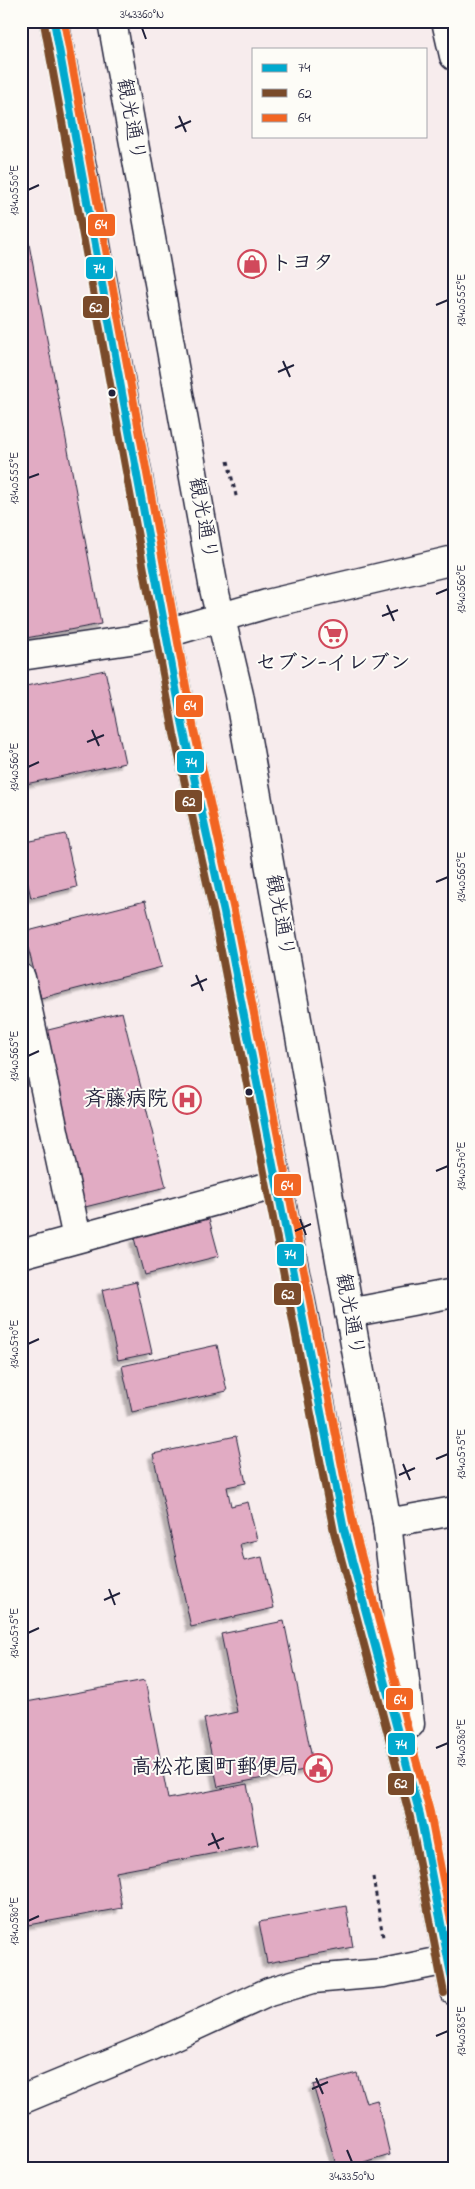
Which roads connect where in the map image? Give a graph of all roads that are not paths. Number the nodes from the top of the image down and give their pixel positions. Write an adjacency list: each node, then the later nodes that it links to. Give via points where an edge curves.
1 (54, 21): 7 (main road, 観光通り)
2 (112, 21): 6 (main road, 観光通り)
3 (446, 21): 4 (main road)
4 (454, 56)
5 (454, 560): 6 (main road)
6 (220, 618): 7 (main road); 14 (main road, 観光通り, via 239,695)
7 (167, 633): 8 (main road); 10 (main road, 観光通り, via 184,732)
8 (21, 656)
9 (21, 978): 11 (main road)
10 (278, 1184): 11 (main road); 17 (main road, 観光通り, via 344,1530)
11 (77, 1238): 12 (main road)
12 (21, 1254)
13 (454, 1293): 14 (main road)
14 (349, 1313): 16 (main road, 観光通り)
15 (454, 1511): 16 (main road)
16 (387, 1522): 17 (main road, 観光通り)
17 (420, 1815): 18 (main road, 観光通り)
18 (447, 1960): 19 (main road, 観光通り); 20 (main road, via 383,1974 313,1979 269,1992 149,2047)
19 (454, 1991)
20 (21, 2100)

